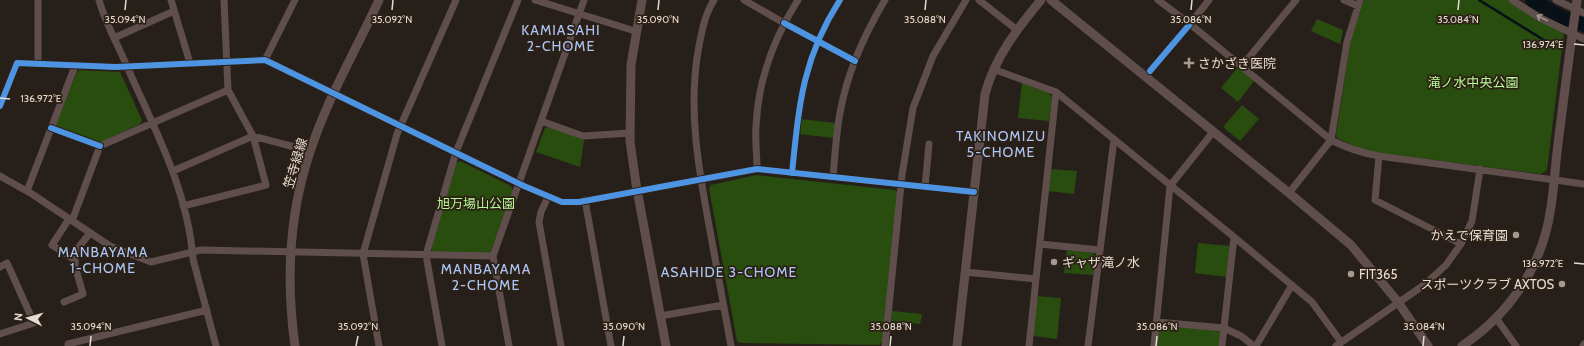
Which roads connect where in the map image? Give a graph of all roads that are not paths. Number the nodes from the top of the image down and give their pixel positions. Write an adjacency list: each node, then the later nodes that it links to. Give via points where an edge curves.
1 (38, 0): 39 (street)
2 (99, 0): 34 (street)
3 (171, 0): 27 (street)
4 (224, 0): 37 (street)
5 (295, 0): 36 (street)
6 (379, 0): 46 (street, 笠寺緑線)
7 (456, 0): 50 (street)
8 (518, 0): 58 (street)
9 (535, 0): 28 (street)
10 (584, 0): 28 (street)
11 (642, 0): 33 (street)
12 (714, 0): 66 (street, via 704,19 694,84 695,128)
13 (744, 0): 30 (street)
14 (798, 0): 30 (street)
15 (885, 0): 64 (street, via 863,40 844,92)
16 (966, 0): 68 (street, via 945,33 921,84 913,108)
17 (979, 0): 32 (street)
18 (1041, 0): 32 (street)
19 (1051, 0): 51 (street)
20 (1158, 0): 31 (street)
21 (1209, 0): 31 (street)
22 (1296, 0): 42 (street)
23 (1344, 0): 26 (street)
24 (1512, 0): 29 (street, one-way to 24, via 1540,18)
25 (1556, 0): 29 (street)
26 (1359, 3): 55 (street, via 1347,42)
27 (174, 11): 34 (street); 38 (street)
28 (580, 13): 33 (street); 48 (street)
29 (1576, 16): 35 (street); 65 (street)
30 (784, 23): 60 (street, via 772,50 761,86 755,128)
31 (1190, 24): 42 (street)
32 (1017, 30): 43 (street)
33 (635, 31): 52 (street, via 630,87)
34 (114, 38): 41 (street)
35 (1584, 39)
36 (265, 60): 37 (street); 46 (street)
37 (226, 62): 38 (street); 44 (street)
38 (190, 63): 41 (street)
39 (38, 64): 40 (street); 47 (street, via 17,64)
40 (75, 66): 41 (street); 72 (street)
41 (126, 66): 49 (street)
42 (1242, 66): 55 (street)
43 (993, 69): 45 (street); 74 (street, via 982,106)
44 (228, 90): 49 (street); 53 (street)
45 (1056, 92): 54 (street); 82 (street)
46 (334, 94): 50 (street); 57 (street, 笠寺緑線)
47 (0, 106)
48 (541, 121): 52 (street, via 584,136); 67 (street)
49 (152, 124): 62 (street); 79 (street, via 100,146)
50 (400, 126): 58 (street); 87 (street)
51 (1213, 132): 70 (street); 75 (street)
52 (630, 133): 73 (street)
53 (253, 136): 57 (street); 62 (street); 78 (street, via 266,185)
54 (1114, 139): 70 (street); 84 (street)
55 (1331, 140): 59 (street, via 1362,153); 75 (street)
56 (929, 144): 71 (street)
57 (310, 151): 86 (street, 笠寺緑線, via 298,193)
58 (456, 152): 67 (street); 88 (street)
59 (1380, 156): 61 (street); 83 (street, via 1375,200)
60 (757, 169): 64 (street); 66 (street)
61 (1480, 169): 65 (street); 83 (street, via 1472,221)
62 (174, 171): 78 (street)
63 (0, 176): 72 (street)
64 (833, 177): 68 (street)
65 (1554, 179): 69 (street); 100 (street, via 1550,214 1538,256 1518,292)
66 (701, 180): 73 (street); 97 (street)
67 (519, 184): 76 (street); 89 (street)
68 (901, 184): 71 (street); 115 (street)
69 (1584, 184)
70 (1170, 186): 81 (street); 101 (street)
71 (925, 187): 74 (street)
72 (27, 191): 79 (street)
73 (638, 191): 77 (street); 99 (street)
74 (974, 192): 92 (street)
75 (1290, 193): 96 (street, via 1350,245)
76 (548, 197): 77 (street, via 565,202); 111 (street, via 539,222)
77 (585, 200): 112 (street)
78 (183, 206): 85 (street, via 193,245)
79 (70, 220): 80 (street); 90 (street, via 52,245)
80 (90, 232): 85 (street, via 110,246 151,262); 90 (street, via 78,248)
81 (1234, 237): 94 (street); 102 (street)
82 (1040, 244): 84 (street); 93 (street)
83 (1461, 244): 96 (street, via 1446,265)
84 (1100, 250): 118 (street)
85 (192, 252): 86 (street, via 200,250); 98 (street)
86 (291, 253): 87 (street); 107 (street, 笠寺緑線, via 290,311)
87 (363, 254): 88 (street); 108 (street)
88 (426, 255): 89 (street); 109 (street)
89 (492, 256): 110 (street)
90 (75, 260): 95 (street, via 83,294)
91 (0, 267): 103 (street, via 7,263 34,323)
92 (965, 272): 93 (street); 116 (street)
93 (1036, 279): 117 (street)
94 (1292, 285): 104 (street, via 1312,302); 121 (street)
95 (64, 302)
96 (1398, 302): 104 (street); 122 (street)
97 (723, 305): 99 (street); 114 (street)
98 (207, 310): 105 (street); 106 (street)
99 (660, 316): 113 (street)
100 (1496, 318): 123 (street, via 1478,336); 124 (street)
101 (1157, 322): 102 (street); 119 (street)
102 (1224, 328): 120 (street); 121 (street)
103 (0, 334)
104 (1338, 344)
105 (214, 345)
106 (68, 346)
107 (295, 346)
108 (379, 346)
109 (442, 346)
110 (509, 346)
111 (561, 346)
112 (611, 346)
113 (666, 346)
114 (731, 346)
115 (885, 346)
116 (957, 346)
117 (1029, 346)
118 (1088, 346)
119 (1154, 346)
120 (1222, 346)
121 (1255, 346)
122 (1428, 346)
123 (1462, 346)
124 (1516, 346)

